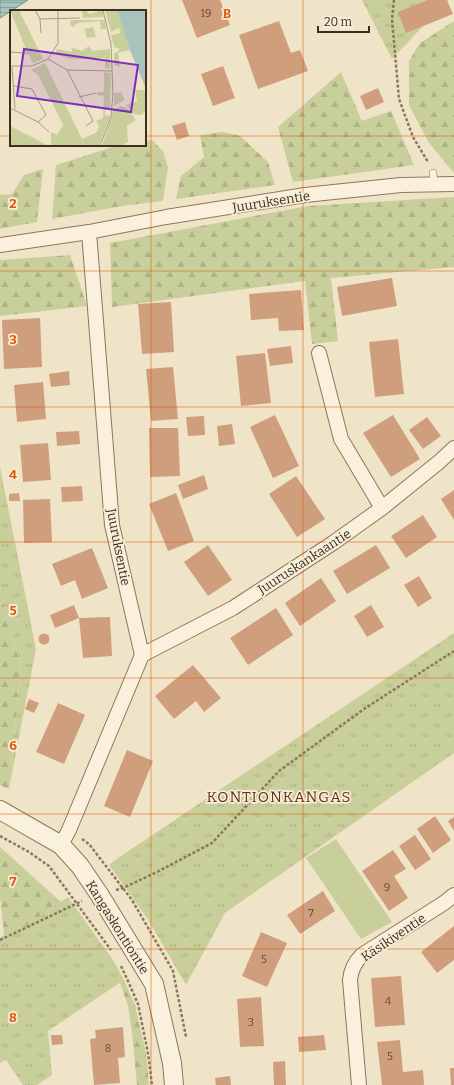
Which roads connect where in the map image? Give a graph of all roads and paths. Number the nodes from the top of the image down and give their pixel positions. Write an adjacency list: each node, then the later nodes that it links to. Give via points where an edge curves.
1 (394, 0): 2 (path, via 392,19 399,99 413,137)
2 (434, 178): 3 (street, Juuruksentie); 4 (street, Juuruksentie, via 401,185 304,196 166,217)
3 (454, 184)
4 (89, 232): 5 (street, Juuruksentie); 10 (street, Juuruksentie, via 112,525)
5 (0, 245)
6 (319, 353): 8 (street, via 341,439)
7 (454, 448): 8 (street, Juuruskankaantie)
8 (382, 508): 10 (street, Juuruskankaantie, via 334,543 233,608)
9 (454, 651): 14 (path, via 364,709 279,771 212,843 123,888)
10 (142, 655): 13 (street)
11 (0, 810): 13 (street, Kangaskontiontie)
12 (0, 836): 16 (path, via 49,866)
13 (61, 845): 14 (street, Kangaskontiontie, via 80,866)
14 (99, 894): 16 (path); 21 (street, Kangaskontiontie, via 154,984 172,1063)
15 (454, 895): 22 (street, Käsikiventie, via 362,955 350,972)
16 (77, 903): 17 (path); 18 (path)
17 (0, 940)
18 (112, 952)
19 (119, 963): 20 (path, via 138,1004)
20 (152, 1085)
21 (174, 1085)
22 (359, 1085)

